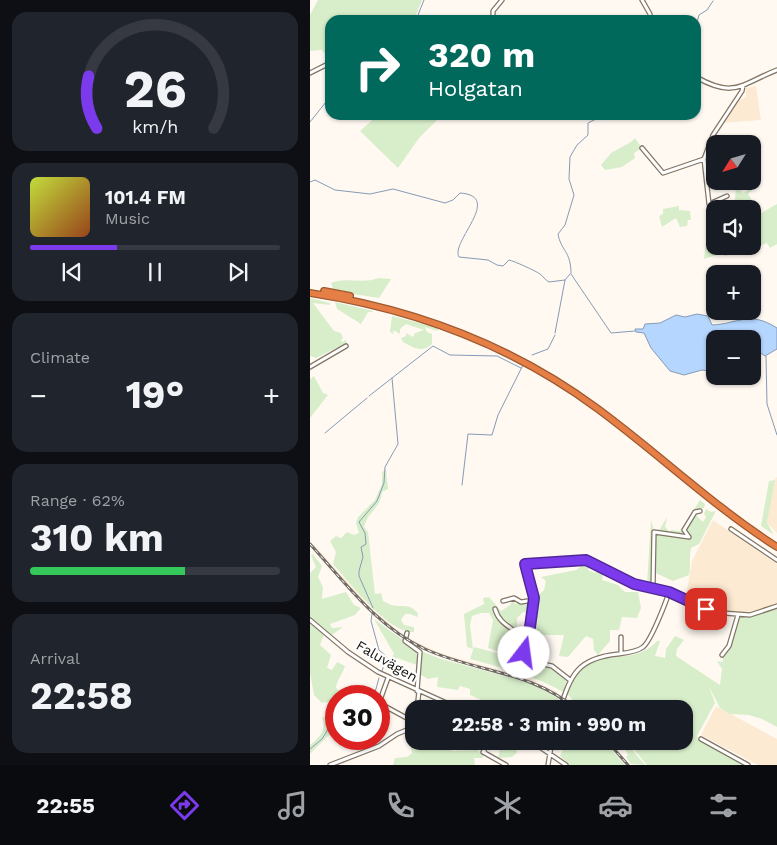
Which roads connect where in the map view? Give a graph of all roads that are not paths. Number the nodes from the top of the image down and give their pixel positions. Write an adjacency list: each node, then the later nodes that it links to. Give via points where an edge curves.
1 (502, 0): 3 (street)
2 (642, 0): 4 (street)
3 (493, 15)
4 (650, 15)
5 (325, 66): 7 (street)
6 (777, 70): 9 (street)
7 (310, 73)
8 (701, 80): 9 (street, via 720,89)
9 (743, 86): 11 (street, via 713,135)
10 (642, 148): 11 (street, via 663,173)
11 (704, 159): 12 (street, via 710,204)
12 (727, 196)
13 (310, 289): 19 (highway, via 361,298 428,316 530,361 599,405 717,501)
14 (310, 293): 20 (highway, via 427,320 528,364 597,408 715,504)
15 (346, 346): 16 (street)
16 (310, 367)
17 (700, 511): 22 (street, via 695,512 684,530 689,537 654,532)
18 (731, 529): 21 (street)
19 (777, 543)
20 (777, 547)
21 (777, 560)
22 (653, 587): 23 (street); 24 (street, via 634,584 586,560 525,564)
23 (669, 592): 28 (street, via 706,609); 33 (street, via 666,605 646,644 640,649)
24 (534, 600): 25 (street, via 521,602 514,598); 32 (street)
25 (503, 601)
26 (777, 606): 28 (street)
27 (495, 609): 32 (street, via 501,622)
28 (738, 615): 34 (street, via 730,646)
29 (310, 620): 35 (street, Faluvägen, via 348,652)
30 (407, 633): 37 (street, via 405,641 421,655)
31 (622, 637): 33 (street)
32 (526, 642): 36 (street, via 525,660 552,666)
33 (621, 653): 36 (street, via 585,663)
34 (722, 655)
35 (388, 678): 37 (street, Faluvägen); 41 (street, via 379,703)
36 (570, 680): 40 (street)
37 (418, 691): 38 (street); 39 (street, Faluvägen)
38 (418, 700)
39 (439, 700)
40 (563, 700)
41 (405, 717)
42 (405, 731): 49 (street, via 379,746)
43 (701, 739): 48 (street)
44 (483, 750): 50 (street)
45 (544, 750): 47 (street)
46 (551, 750): 47 (street)
47 (550, 754): 51 (street); 52 (street)
48 (749, 764)
49 (330, 765)
50 (506, 765)
51 (548, 765)
52 (566, 765)

